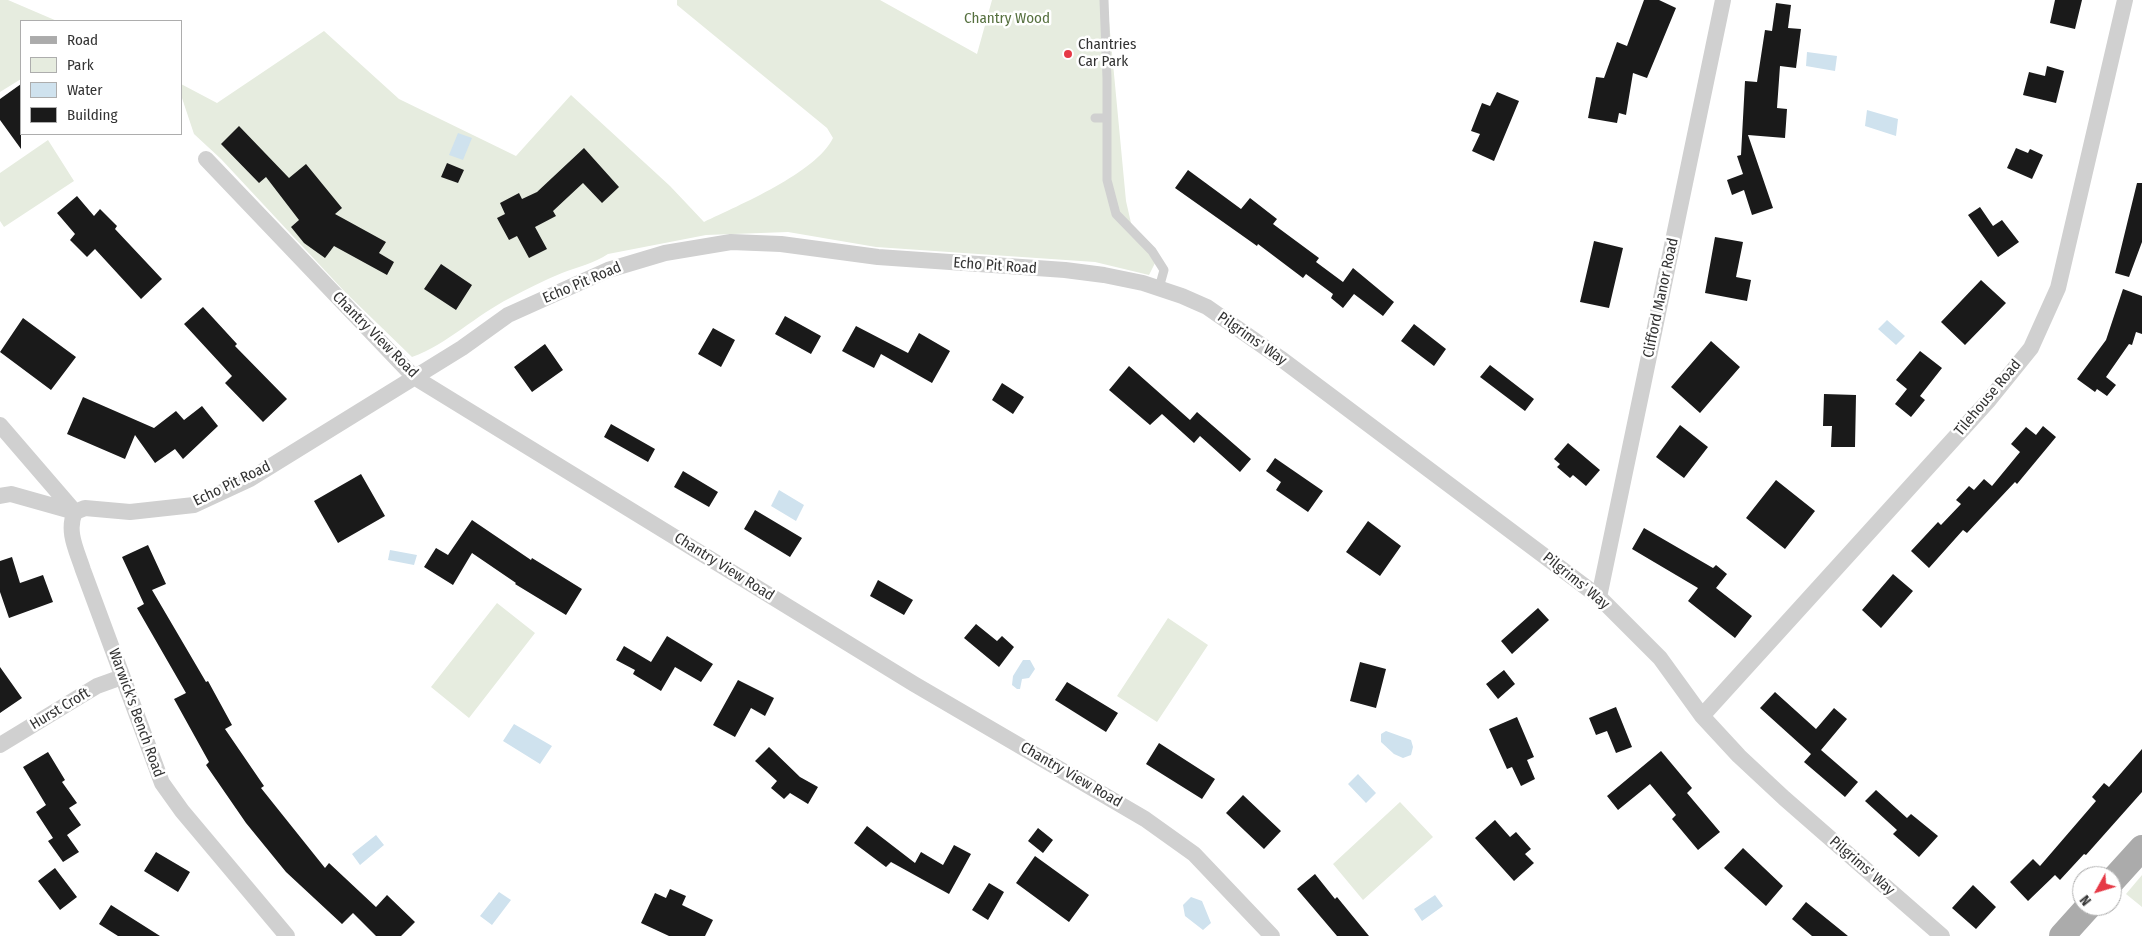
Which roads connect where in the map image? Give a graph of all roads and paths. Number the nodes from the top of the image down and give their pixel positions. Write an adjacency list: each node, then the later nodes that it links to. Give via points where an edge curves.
1 (1104, 0): 5 (lane)
2 (1723, 0): 12 (street, Clifford Manor Road)
3 (2125, 0): 14 (street, Tilehouse Road, via 2058,288 2031,348 1989,400)
4 (1096, 118): 5 (lane)
5 (1107, 118): 7 (lane, via 1107,180 1116,214 1152,251 1164,270)
6 (206, 159): 8 (street, Chantry View Road)
7 (1159, 288): 8 (street, Echo Pit Road, via 1065,270 960,264 781,244 731,242 665,253 608,270 508,315); 12 (street, Pilgrims' Way, via 1215,312)
8 (414, 377): 11 (street, Echo Pit Road, via 250,479 194,505 130,512 85,508); 20 (street, Chantry View Road, via 914,684 1145,818 1194,854)
9 (0, 425): 11 (street)
10 (0, 496): 11 (street, via 11,494)
11 (74, 512): 13 (street, Warwick's Bench Road, via 70,521 72,536)
12 (1599, 597): 14 (street, Pilgrims' Way, via 1660,658)
13 (122, 677): 15 (street, Hurst Croft, via 97,686); 19 (street, Warwick's Bench Road, via 162,783)
14 (1702, 716): 21 (street, Pilgrims' Way, via 1784,798)
15 (0, 745)
16 (2142, 848): 17 (main road)
17 (2122, 870)
18 (2080, 916): 22 (main road)
19 (287, 936)
20 (1272, 936)
21 (1942, 936)
22 (2062, 936)

